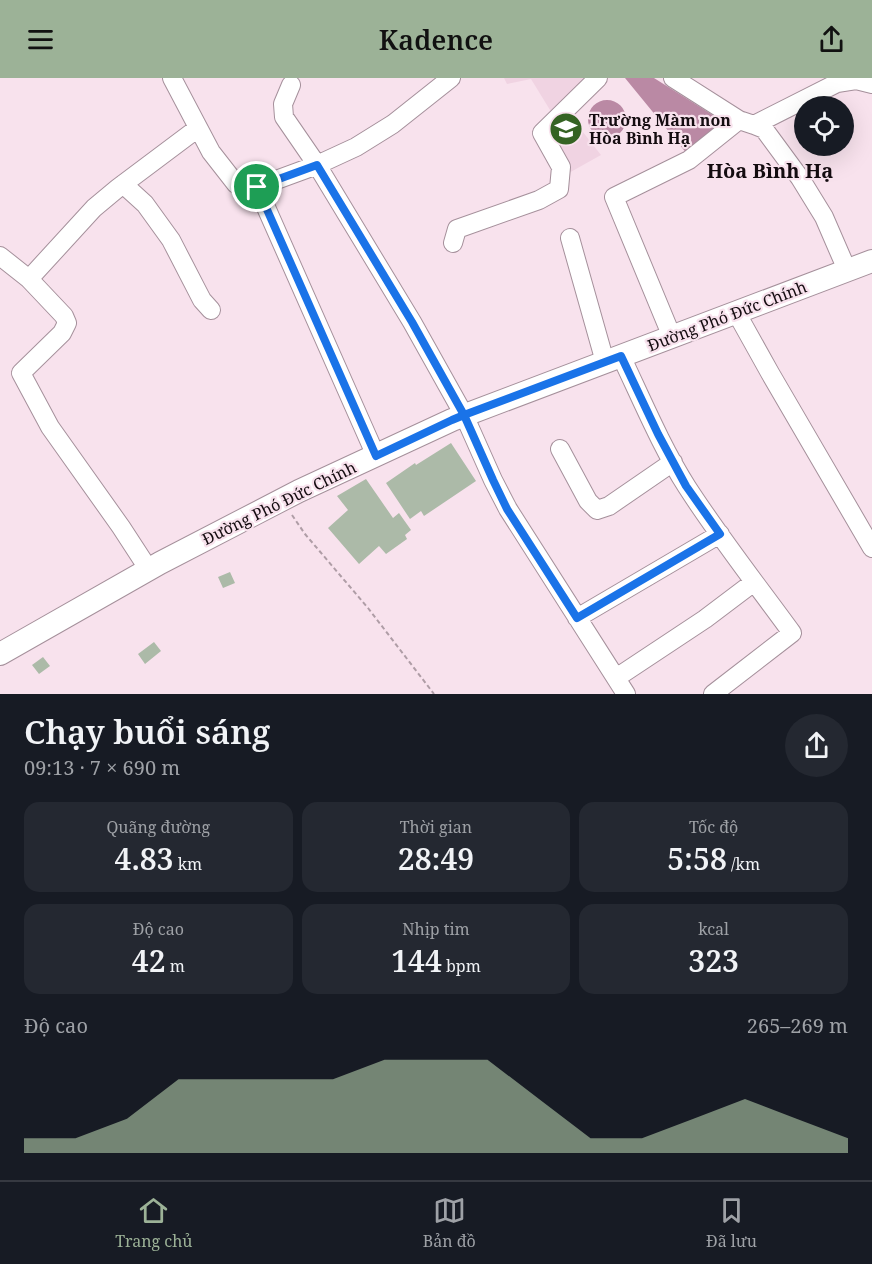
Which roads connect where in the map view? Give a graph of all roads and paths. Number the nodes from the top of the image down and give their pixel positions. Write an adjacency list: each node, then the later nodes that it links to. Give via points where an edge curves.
1 (172, 78): 9 (street)
2 (451, 78): 10 (street, via 393,124)
3 (598, 78): 14 (street, via 542,133 561,168 559,189 457,229)
4 (673, 78): 8 (street)
5 (862, 81): 6 (street)
6 (828, 82): 8 (street)
7 (291, 85): 10 (street, via 283,104 284,117)
8 (747, 123): 17 (street, via 764,129 793,169 824,218); 21 (street, via 688,160 614,196)
9 (198, 128): 11 (street); 12 (street, via 236,184)
10 (317, 165): 12 (street); 23 (street)
11 (123, 184): 18 (street, via 94,208); 19 (street, via 145,204 166,232 201,300)
12 (257, 187): 25 (street)
13 (570, 238): 22 (street)
14 (453, 243)
15 (0, 256): 18 (street)
16 (872, 261): 17 (main road, Đường Phó Đức Chính)
17 (847, 270): 20 (main road, Đường Phó Đức Chính)
18 (29, 279): 30 (street, via 67,323 62,333 21,373 50,427)
19 (211, 310)
20 (736, 312): 21 (main road, Đường Phó Đức Chính); 29 (street)
21 (672, 337): 22 (main road, Đường Phó Đức Chính)
22 (613, 359): 23 (main road, Đường Phó Đức Chính); 26 (street)
23 (464, 415): 25 (main road, Đường Phó Đức Chính); 32 (street, via 507,509)
24 (560, 450): 26 (street, via 597,510 609,506)
25 (376, 456): 27 (main road, Đường Phó Đức Chính)
26 (673, 462): 28 (street)
27 (281, 501): 30 (main road, Đường Phó Đức Chính); 35 (path)
28 (720, 534): 31 (street); 32 (street)
29 (872, 548)
30 (148, 570): 33 (main road, Đường Phó Đức Chính)
31 (754, 582): 34 (street); 37 (street, via 792,633)
32 (577, 618): 34 (street)
33 (0, 654)
34 (616, 678): 36 (street)
35 (434, 694)
36 (626, 694)
37 (713, 694)

